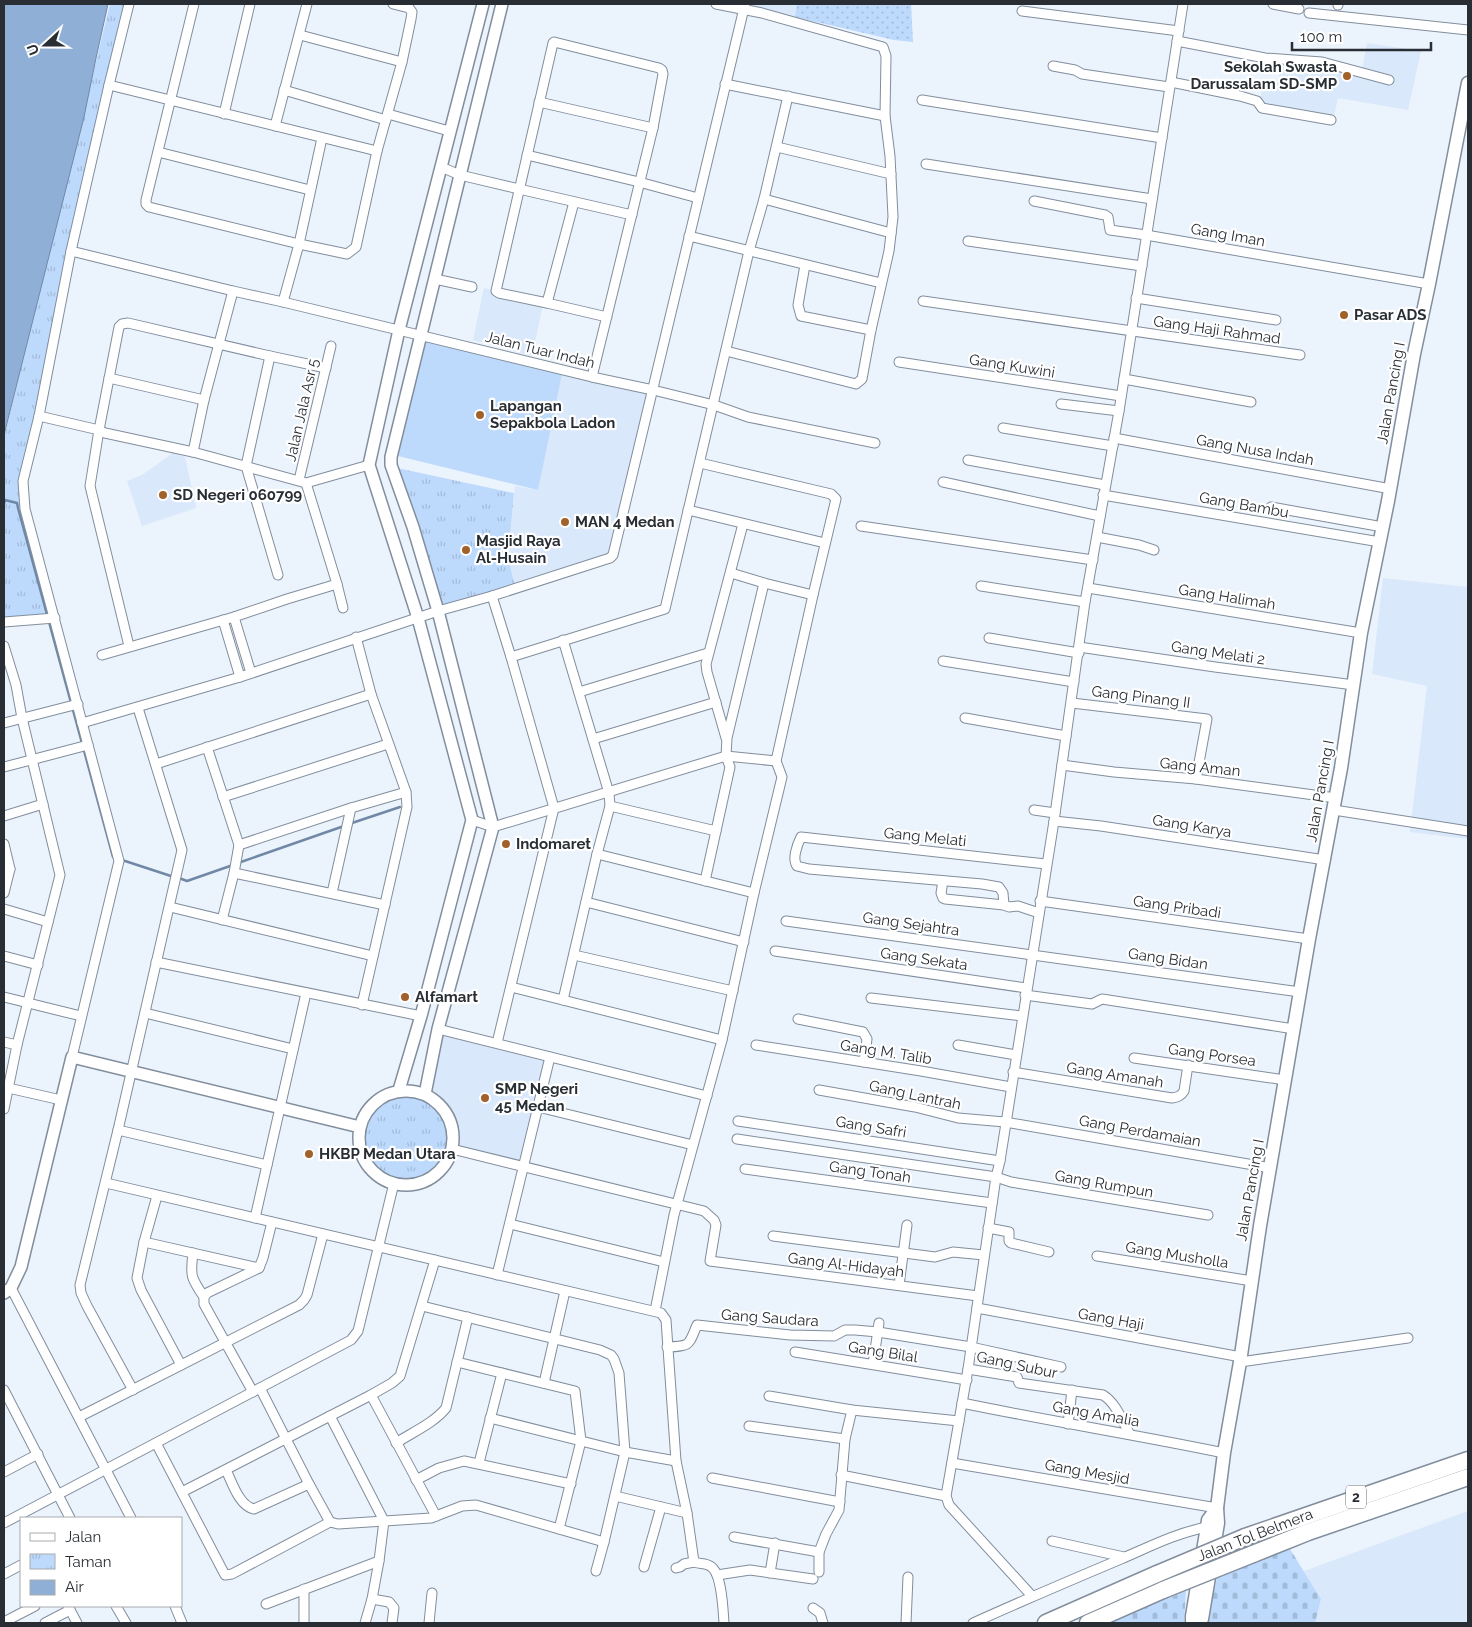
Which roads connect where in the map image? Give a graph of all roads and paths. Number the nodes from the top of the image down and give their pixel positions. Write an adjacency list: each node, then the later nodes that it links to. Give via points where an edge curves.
1 (129, 4): 25 (street)
2 (194, 4): 29 (street)
3 (250, 4): 31 (street)
4 (307, 4): 17 (street)
5 (393, 4): 19 (street, via 409,8 412,12)
6 (483, 4): 37 (street)
7 (502, 4): 46 (street)
8 (716, 4): 11 (street)
9 (1183, 4): 16 (street)
10 (1273, 4): 12 (street)
11 (744, 6): 23 (street); 32 (street, via 883,48 886,56)
12 (1298, 9)
13 (1022, 11): 16 (street)
14 (1309, 12): 15 (street)
15 (1468, 30)
16 (1179, 31): 18 (street)
17 (300, 35): 19 (street); 26 (street)
18 (1177, 41): 21 (street, via 1265,58 1322,62); 24 (street)
19 (402, 62): 33 (street)
20 (1053, 66): 24 (street, via 1082,74)
21 (1389, 80)
22 (1468, 83): 68 (main road, Jalan Pancing I)
23 (725, 84): 27 (street); 51 (street)
24 (1170, 84): 34 (street, via 1240,96 1257,101 1262,108); 39 (street)
25 (109, 85): 29 (street); 62 (street)
26 (284, 90): 33 (street); 35 (street)
27 (788, 96): 32 (street); 40 (street)
28 (922, 100): 39 (street)
29 (170, 101): 31 (street); 41 (street)
30 (539, 102): 36 (street); 36 (street, via 553,43 557,42 662,70); 43 (street)
31 (224, 114): 35 (street)
32 (885, 116): 47 (street)
33 (386, 117): 37 (street); 42 (street)
34 (1331, 120)
35 (275, 126): 38 (street)
36 (653, 128): 48 (street)
37 (449, 131): 45 (street)
38 (322, 138): 42 (street); 49 (street)
39 (1162, 138): 53 (street)
40 (777, 147): 47 (street); 52 (street)
41 (158, 152): 49 (street); 61 (street, via 146,200 149,207)
42 (377, 152): 61 (street, via 356,247 347,254)
43 (527, 155): 48 (street); 50 (street)
44 (926, 164): 53 (street)
45 (441, 167): 46 (street); 77 (street)
46 (460, 174): 50 (street); 66 (street)
47 (891, 174): 57 (street)
48 (640, 182): 51 (street); 56 (street)
49 (310, 190): 61 (street)
50 (519, 190): 55 (street); 74 (street, via 496,291)
51 (698, 198): 59 (street)
52 (764, 199): 57 (street); 63 (street)
53 (1152, 199): 58 (street)
54 (1034, 201): 58 (street, Gang Iman, via 1105,215 1110,230)
55 (574, 202): 56 (street); 74 (street)
56 (632, 215): 75 (street)
57 (891, 233): 67 (street)
58 (1146, 235): 65 (street); 68 (street, Gang Iman)
59 (689, 236): 63 (street); 91 (street)
60 (968, 241): 65 (street)
61 (299, 244): 73 (street)
62 (71, 251): 70 (street, Jalan Tuar Indah); 98 (street)
63 (749, 251): 64 (street); 83 (street)
64 (805, 265): 67 (street); 78 (street, via 798,306 801,316)
65 (1142, 266): 71 (street)
66 (435, 280): 69 (street); 80 (street)
67 (881, 283): 78 (street)
68 (1429, 284): 110 (main road, Jalan Pancing I)
69 (472, 288)
70 (233, 291): 73 (street, Jalan Tuar Indah); 81 (street)
71 (1136, 298): 76 (street); 79 (street)
72 (923, 301): 79 (street, Gang Haji Rahmad)
73 (283, 302): 77 (street, Jalan Tuar Indah)
74 (548, 303): 75 (street)
75 (607, 317): 88 (street)
76 (1276, 320)
77 (399, 330): 80 (street, Jalan Tuar Indah); 106 (street)
78 (871, 330): 83 (street, via 862,379 856,384)
79 (1131, 332): 84 (street, Gang Haji Rahmad); 90 (street)
80 (421, 335): 88 (street, Jalan Tuar Indah); 133 (street, via 391,465)
81 (220, 344): 85 (street); 89 (street, via 122,324); 93 (street)
82 (331, 346): 87 (street, Jalan Jala Asr 5)
83 (726, 350): 96 (street)
84 (1300, 355)
85 (270, 356): 87 (street); 107 (street)
86 (899, 362): 92 (street, Gang Kuwini)
87 (326, 368): 108 (street, Jalan Jala Asr 5)
88 (592, 377): 91 (street, Jalan Tuar Indah)
89 (109, 378): 93 (street); 100 (street)
90 (1124, 379): 92 (street); 94 (street)
91 (653, 390): 96 (street, Jalan Tuar Indah); 130 (street, via 613,555 606,561)
92 (1121, 396): 97 (street)
93 (204, 400): 103 (street)
94 (1251, 402)
95 (1061, 404): 97 (street)
96 (714, 405): 102 (street, Jalan Tuar Indah, via 748,417); 105 (street)
97 (1119, 412): 101 (street)
98 (39, 416): 100 (street); 135 (street, via 23,480 23,496)
99 (1003, 428): 101 (street, Gang Nusa Indah)
100 (99, 430): 103 (street); 144 (street, via 90,486)
101 (1113, 442): 110 (street, Gang Nusa Indah); 111 (street)
102 (875, 443)
103 (193, 452): 107 (street)
104 (968, 460): 111 (street, Gang Bambu)
105 (700, 463): 113 (street); 120 (street, via 831,494 836,499)
106 (369, 465): 108 (street); 136 (street)
107 (246, 466): 108 (street); 124 (street)
108 (303, 482): 126 (street)
109 (943, 482): 114 (street)
110 (1391, 489): 117 (main road, Jalan Pancing I)
111 (1104, 490): 114 (street); 119 (street, Gang Bambu)
112 (1271, 507): 117 (street)
113 (688, 510): 115 (street); 142 (street, via 665,609)
114 (1100, 516): 118 (street)
115 (743, 524): 120 (street); 123 (street)
116 (861, 526): 122 (street)
117 (1383, 527): 119 (main road, Jalan Pancing I)
118 (1097, 537): 121 (street); 122 (street)
119 (1380, 542): 139 (main road, Jalan Pancing I)
120 (825, 543): 129 (street)
121 (1154, 550)
122 (1093, 560): 128 (street)
123 (731, 573): 125 (street); 146 (street)
124 (278, 575)
125 (764, 583): 129 (street); 167 (street)
126 (337, 584): 132 (street); 134 (street)
127 (981, 586): 131 (street)
128 (1088, 588): 131 (street); 139 (street, Gang Halimah)
129 (812, 595): 174 (street)
130 (492, 596): 133 (street); 148 (street)
131 (1085, 602): 145 (street)
132 (343, 608)
133 (438, 611): 136 (street); 191 (street)
134 (234, 617): 137 (street); 150 (street)
135 (50, 618): 138 (street); 160 (street)
136 (418, 618): 140 (street); 190 (street)
137 (223, 620): 144 (street); 151 (street)
138 (4, 622)
139 (1361, 633): 155 (main road, Jalan Pancing I)
140 (356, 637): 150 (street); 157 (street)
141 (988, 638): 145 (street, Gang Melati 2)
142 (563, 640): 148 (street); 156 (street)
143 (4, 646): 154 (street)
144 (129, 646): 147 (street)
145 (1079, 650): 153 (street); 155 (street, Gang Melati 2)
146 (708, 653): 156 (street); 158 (street, via 706,668)
147 (102, 654)
148 (512, 657): 186 (street)
149 (943, 661): 153 (street)
150 (251, 673): 151 (street)
151 (240, 677): 161 (street)
152 (4, 682): 154 (street)
153 (1074, 682): 159 (street)
154 (16, 685): 162 (street)
155 (1354, 685): 183 (main road, Jalan Pancing I)
156 (578, 692): 168 (street)
157 (372, 694): 169 (street); 171 (street)
158 (716, 702): 167 (street); 168 (street)
159 (1072, 703): 166 (street); 178 (street, Gang Pinang II, via 1206,719)
160 (74, 705): 162 (street); 165 (street)
161 (138, 708): 165 (street); 175 (street)
162 (22, 718): 164 (street); 173 (street)
163 (965, 718): 166 (street)
164 (4, 723)
165 (82, 724): 170 (street)
166 (1066, 736): 176 (street)
167 (726, 738): 172 (street)
168 (593, 739): 180 (street)
169 (388, 744): 179 (street); 181 (street)
170 (85, 745): 173 (street); 236 (street, via 118,858)
171 (207, 747): 175 (street); 181 (street)
172 (726, 756): 174 (street); 180 (street); 192 (street, via 730,766)
173 (32, 760): 177 (street); 182 (street)
174 (776, 761): 205 (street, via 782,777)
175 (156, 764): 210 (street, via 182,850)
176 (1062, 765): 178 (street, Gang Aman); 189 (street)
177 (4, 767)
178 (1196, 779): 183 (street, Gang Aman)
179 (406, 792): 185 (street); 208 (street, via 406,807)
180 (609, 793): 184 (street); 186 (street)
181 (223, 796): 195 (street)
182 (43, 804): 188 (street); 215 (street, via 60,875)
183 (1334, 804): 193 (street, Gang Aman); 197 (main road, Jalan Pancing I)
184 (610, 806): 192 (street); 196 (street)
185 (351, 808): 195 (street); 204 (street)
186 (554, 808): 191 (street); 225 (street)
187 (1034, 810): 189 (street, Gang Karya)
188 (4, 816)
189 (1054, 817): 197 (street, Gang Karya); 198 (street)
190 (472, 820): 191 (street); 237 (street)
191 (493, 827): 240 (street)
192 (716, 831): 202 (street)
193 (1468, 831)
194 (4, 844): 200 (street)
195 (239, 845): 199 (street)
196 (597, 854): 202 (street); 207 (street)
197 (1325, 860): 216 (main road, Jalan Pancing I)
198 (1046, 864): 201 (street, Gang Melati, via 801,838 798,843 797,866 808,869); 206 (street)
199 (235, 867): 204 (street); 213 (street)
200 (7, 868): 203 (street)
201 (943, 880): 209 (street, via 998,887 1003,893); 209 (street, via 941,893 945,899)
202 (705, 881): 205 (street)
203 (4, 893)
204 (332, 893): 208 (street)
205 (754, 893): 217 (street)
206 (1040, 901): 212 (street); 216 (street, Gang Pribadi)
207 (586, 902): 217 (street); 222 (street)
208 (385, 905): 221 (street)
209 (1004, 906): 212 (street, via 1018,906)
210 (170, 907): 213 (street); 223 (street)
211 (4, 909): 215 (street)
212 (1039, 913): 219 (street)
213 (222, 920): 221 (street)
214 (786, 921): 219 (street, Gang Sejahtra)
215 (48, 922): 224 (street)
216 (1309, 939): 228 (main road, Jalan Pancing I)
217 (744, 942): 226 (street)
218 (775, 951): 227 (street, Gang Sekata)
219 (1032, 954): 227 (street); 228 (street, Gang Bidan)
220 (4, 956): 224 (street)
221 (373, 956): 234 (street)
222 (574, 956): 226 (street); 232 (street)
223 (156, 962): 229 (street); 235 (street)
224 (38, 965): 233 (street)
225 (511, 987): 232 (street); 244 (street)
226 (733, 991): 242 (street)
227 (1026, 992): 238 (street); 241 (street, Gang Sekata, via 1092,1004 1102,999)
228 (1300, 992): 241 (main road, Jalan Pancing I)
229 (306, 993): 234 (street); 248 (street)
230 (4, 997): 233 (street)
231 (871, 998): 238 (street)
232 (564, 1000): 242 (street)
233 (29, 1003): 236 (street); 245 (street)
234 (362, 1005): 237 (street)
235 (144, 1013): 248 (street); 255 (street)
236 (81, 1016): 250 (street)
237 (422, 1016): 260 (street)
238 (1022, 1016): 249 (street)
239 (798, 1019): 253 (street, via 863,1032 867,1039)
240 (438, 1029): 244 (street); 262 (street)
241 (1294, 1029): 257 (main road, Jalan Pancing I)
242 (722, 1040): 263 (street)
243 (4, 1042): 245 (street)
244 (497, 1044): 251 (street)
245 (17, 1045): 258 (street)
246 (756, 1045): 253 (street, Gang M. Talib)
247 (958, 1045): 249 (street)
248 (294, 1049): 265 (street)
249 (1016, 1055): 256 (street)
250 (72, 1057): 255 (street); 264 (street)
251 (550, 1057): 263 (street); 266 (street)
252 (1134, 1058): 254 (street, Gang Porsea)
253 (864, 1062): 259 (street, Gang M. Talib)
254 (1188, 1065): 256 (street, Gang Amanah, via 1184,1091 1172,1098); 257 (street, Gang Porsea)
255 (131, 1071): 265 (street); 271 (street)
256 (1013, 1072): 259 (street)
257 (1285, 1080): 278 (main road, Jalan Pancing I)
258 (6, 1087): 264 (street); 267 (street)
259 (1011, 1087): 269 (street)
260 (400, 1090): 262 (street); 270 (street, via 382,1097 368,1110)
261 (819, 1090): 269 (street, Gang Lantrah, via 958,1118)
262 (425, 1094): 274 (street, via 439,1103 448,1116 453,1132)
263 (707, 1096): 273 (street)
264 (61, 1100): 308 (street, via 21,1267)
265 (280, 1107): 270 (street); 276 (street)
266 (538, 1107): 273 (street); 277 (street)
267 (4, 1109)
268 (738, 1121): 275 (street, Gang Safri)
269 (1005, 1122): 275 (street); 278 (street, Gang Perdamaian)
270 (360, 1127): 281 (street, via 359,1145 366,1162 378,1176)
271 (118, 1130): 276 (street); 282 (street)
272 (737, 1139): 280 (street, Gang Rumpun)
273 (693, 1146): 285 (street)
274 (452, 1149): 277 (street); 281 (street, via 444,1166 431,1178 413,1184)
275 (1000, 1161): 280 (street)
276 (267, 1165): 287 (street)
277 (523, 1166): 285 (street); 289 (street)
278 (1271, 1168): 305 (main road, Jalan Pancing I)
279 (745, 1169): 284 (street, Gang Tonah)
280 (996, 1177): 284 (street); 286 (street, Gang Rumpun)
281 (394, 1183): 295 (street)
282 (106, 1184): 283 (street); 332 (street, via 80,1285 87,1306)
283 (157, 1196): 287 (street); 294 (street)
284 (992, 1203): 291 (street)
285 (678, 1205): 302 (street); 306 (street, Gang Al-Hidayah, via 704,1211 714,1220 716,1230 710,1261)
286 (1208, 1215)
287 (255, 1218): 288 (street)
288 (272, 1222): 292 (street); 303 (street)
289 (510, 1224): 302 (street); 304 (street)
290 (907, 1225): 298 (street)
291 (988, 1228): 296 (street, via 1009,1232 1011,1243); 299 (street)
292 (323, 1234): 295 (street); 318 (street, via 304,1300)
293 (773, 1236): 298 (street)
294 (144, 1242): 297 (street); 325 (street, via 137,1282)
295 (379, 1247): 301 (street); 333 (street, via 358,1331 351,1340)
296 (1049, 1252)
297 (193, 1253): 303 (street); 310 (street, via 192,1276)
298 (903, 1254): 299 (street, via 935,1257 953,1252); 306 (street)
299 (984, 1255): 309 (street)
300 (1097, 1256): 305 (street, Gang Musholla)
301 (435, 1260): 304 (street); 311 (street)
302 (664, 1262): 313 (street)
303 (259, 1268): 310 (street)
304 (497, 1275): 307 (street)
305 (1252, 1281): 322 (main road, Jalan Pancing I)
306 (899, 1286): 309 (street, Gang Al-Hidayah)
307 (565, 1290): 313 (street); 316 (street)
308 (7, 1291): 340 (street)
309 (978, 1296): 312 (street)
310 (204, 1297): 318 (street, via 204,1304)
311 (422, 1306): 314 (street); 335 (street, via 400,1376)
312 (977, 1308): 320 (street); 322 (street, Gang Haji)
313 (655, 1312): 319 (street, via 666,1319)
314 (468, 1317): 316 (street); 323 (street)
315 (879, 1328): 319 (street, Gang Saudara, via 846,1330 834,1336 790,1335 697,1325 690,1343); 320 (street, Gang Saudara); 324 (street)
316 (555, 1338): 330 (street); 351 (street, via 600,1350 614,1359 619,1373)
317 (1408, 1338): 322 (street, Gang Haji)
318 (226, 1342): 325 (street); 333 (street)
319 (668, 1347): 355 (street)
320 (971, 1347): 326 (street, Gang Saudara); 327 (street)
321 (795, 1352): 324 (street, Gang Bilal)
322 (1241, 1360): 352 (main road, Jalan Pancing I)
323 (457, 1362): 328 (street); 350 (street, via 446,1408)
324 (872, 1364): 329 (street, Gang Bilal)
325 (181, 1365): 332 (street)
326 (1060, 1367)
327 (968, 1369): 329 (street); 334 (street, Gang Subur, via 1017,1377 1019,1383)
328 (502, 1373): 330 (street); 341 (street)
329 (967, 1380): 337 (street)
330 (544, 1383): 348 (street, via 575,1391)
331 (4, 1390): 353 (street)
332 (133, 1390): 340 (street)
333 (256, 1390): 346 (street); 349 (street)
334 (1072, 1390): 343 (street); 345 (street, Gang Subur, via 1109,1399)
335 (371, 1395): 339 (street); 350 (street)
336 (769, 1396): 338 (street)
337 (962, 1403): 342 (street); 343 (street, Gang Amalia)
338 (852, 1410): 342 (street); 347 (street)
339 (330, 1416): 346 (street); 378 (street)
340 (79, 1417): 358 (street)
341 (490, 1418): 348 (street); 356 (street)
342 (959, 1421): 357 (street)
343 (1068, 1424): 345 (street, Gang Amalia)
344 (749, 1426): 347 (street)
345 (1129, 1433): 352 (street, Gang Amalia)
346 (285, 1439): 359 (street); 365 (street)
347 (846, 1439): 361 (street)
348 (581, 1441): 351 (street); 366 (street)
349 (156, 1443): 358 (street); 367 (street)
350 (396, 1443): 364 (street)
351 (625, 1452): 355 (street); 369 (street)
352 (1224, 1453): 373 (main road, Jalan Pancing I)
353 (38, 1454): 360 (street); 368 (street)
354 (1468, 1460): 422 (highway, Jalan Tol Belmera / 2, bridge, via 1245,1537)
355 (676, 1461): 374 (street)
356 (479, 1463): 364 (street, via 449,1464); 366 (street)
357 (952, 1463): 370 (street); 373 (street, Gang Mesjid)
358 (106, 1469): 368 (street); 377 (street)
359 (226, 1470): 365 (street, via 243,1502 254,1509); 367 (street)
360 (4, 1472)
361 (841, 1475): 370 (street); 371 (street)
362 (1468, 1477): 423 (highway, Jalan Tol Belmera / 2, bridge, via 1317,1529)
363 (712, 1478): 371 (street)
364 (416, 1480): 375 (street)
365 (309, 1484): 379 (street)
366 (571, 1484): 382 (street)
367 (182, 1492): 379 (street, via 225,1575)
368 (58, 1494): 376 (street); 380 (street)
369 (615, 1496): 372 (street); 385 (street)
370 (946, 1496): 401 (street, via 949,1505)
371 (840, 1502): 387 (street)
372 (660, 1507): 374 (street); 392 (street)
373 (1217, 1508): 381 (main road, Jalan Pancing I); 425 (main road, Jalan Pancing I, via 1218,1523)
374 (688, 1513): 390 (street)
375 (436, 1516): 378 (street); 382 (street, via 462,1506 476,1505)
376 (70, 1517)
377 (130, 1517)
378 (384, 1520): 379 (street); 389 (street)
379 (330, 1522)
380 (4, 1523)
381 (1207, 1527): 388 (street); 424 (main road, Jalan Pancing I)
382 (559, 1529): 385 (street)
383 (734, 1537): 386 (street)
384 (1052, 1541): 388 (street)
385 (604, 1542): 394 (street)
386 (775, 1543): 387 (street); 395 (street)
387 (819, 1552): 395 (street, via 816,1575)
388 (1124, 1557): 401 (street)
389 (379, 1561): 399 (street); 402 (street)
390 (694, 1562): 393 (street); 397 (street, via 710,1566)
391 (20, 1566): 396 (street)
392 (644, 1567)
393 (676, 1568)
394 (596, 1571)
395 (770, 1573): 397 (street, via 750,1570)
396 (4, 1574)
397 (718, 1575): 418 (street)
398 (908, 1577): 420 (street)
399 (304, 1589): 403 (street); 414 (street)
400 (432, 1593): 417 (street)
401 (1032, 1596): 421 (street)
402 (372, 1599): 415 (street); 416 (street, via 389,1602 394,1608)
403 (266, 1604)
404 (33, 1607): 409 (street)
405 (117, 1607): 412 (street)
406 (175, 1607): 413 (street)
407 (69, 1608): 410 (street); 411 (street)
408 (813, 1608): 419 (street, via 820,1613)
409 (4, 1622)
410 (45, 1623)
411 (77, 1623)
412 (126, 1623)
413 (182, 1623)
414 (304, 1623)
415 (365, 1623)
416 (392, 1623)
417 (429, 1623)
418 (724, 1623)
419 (823, 1623)
420 (906, 1623)
421 (973, 1623)
422 (1046, 1623)
423 (1088, 1623)
424 (1192, 1623)
425 (1199, 1623)

